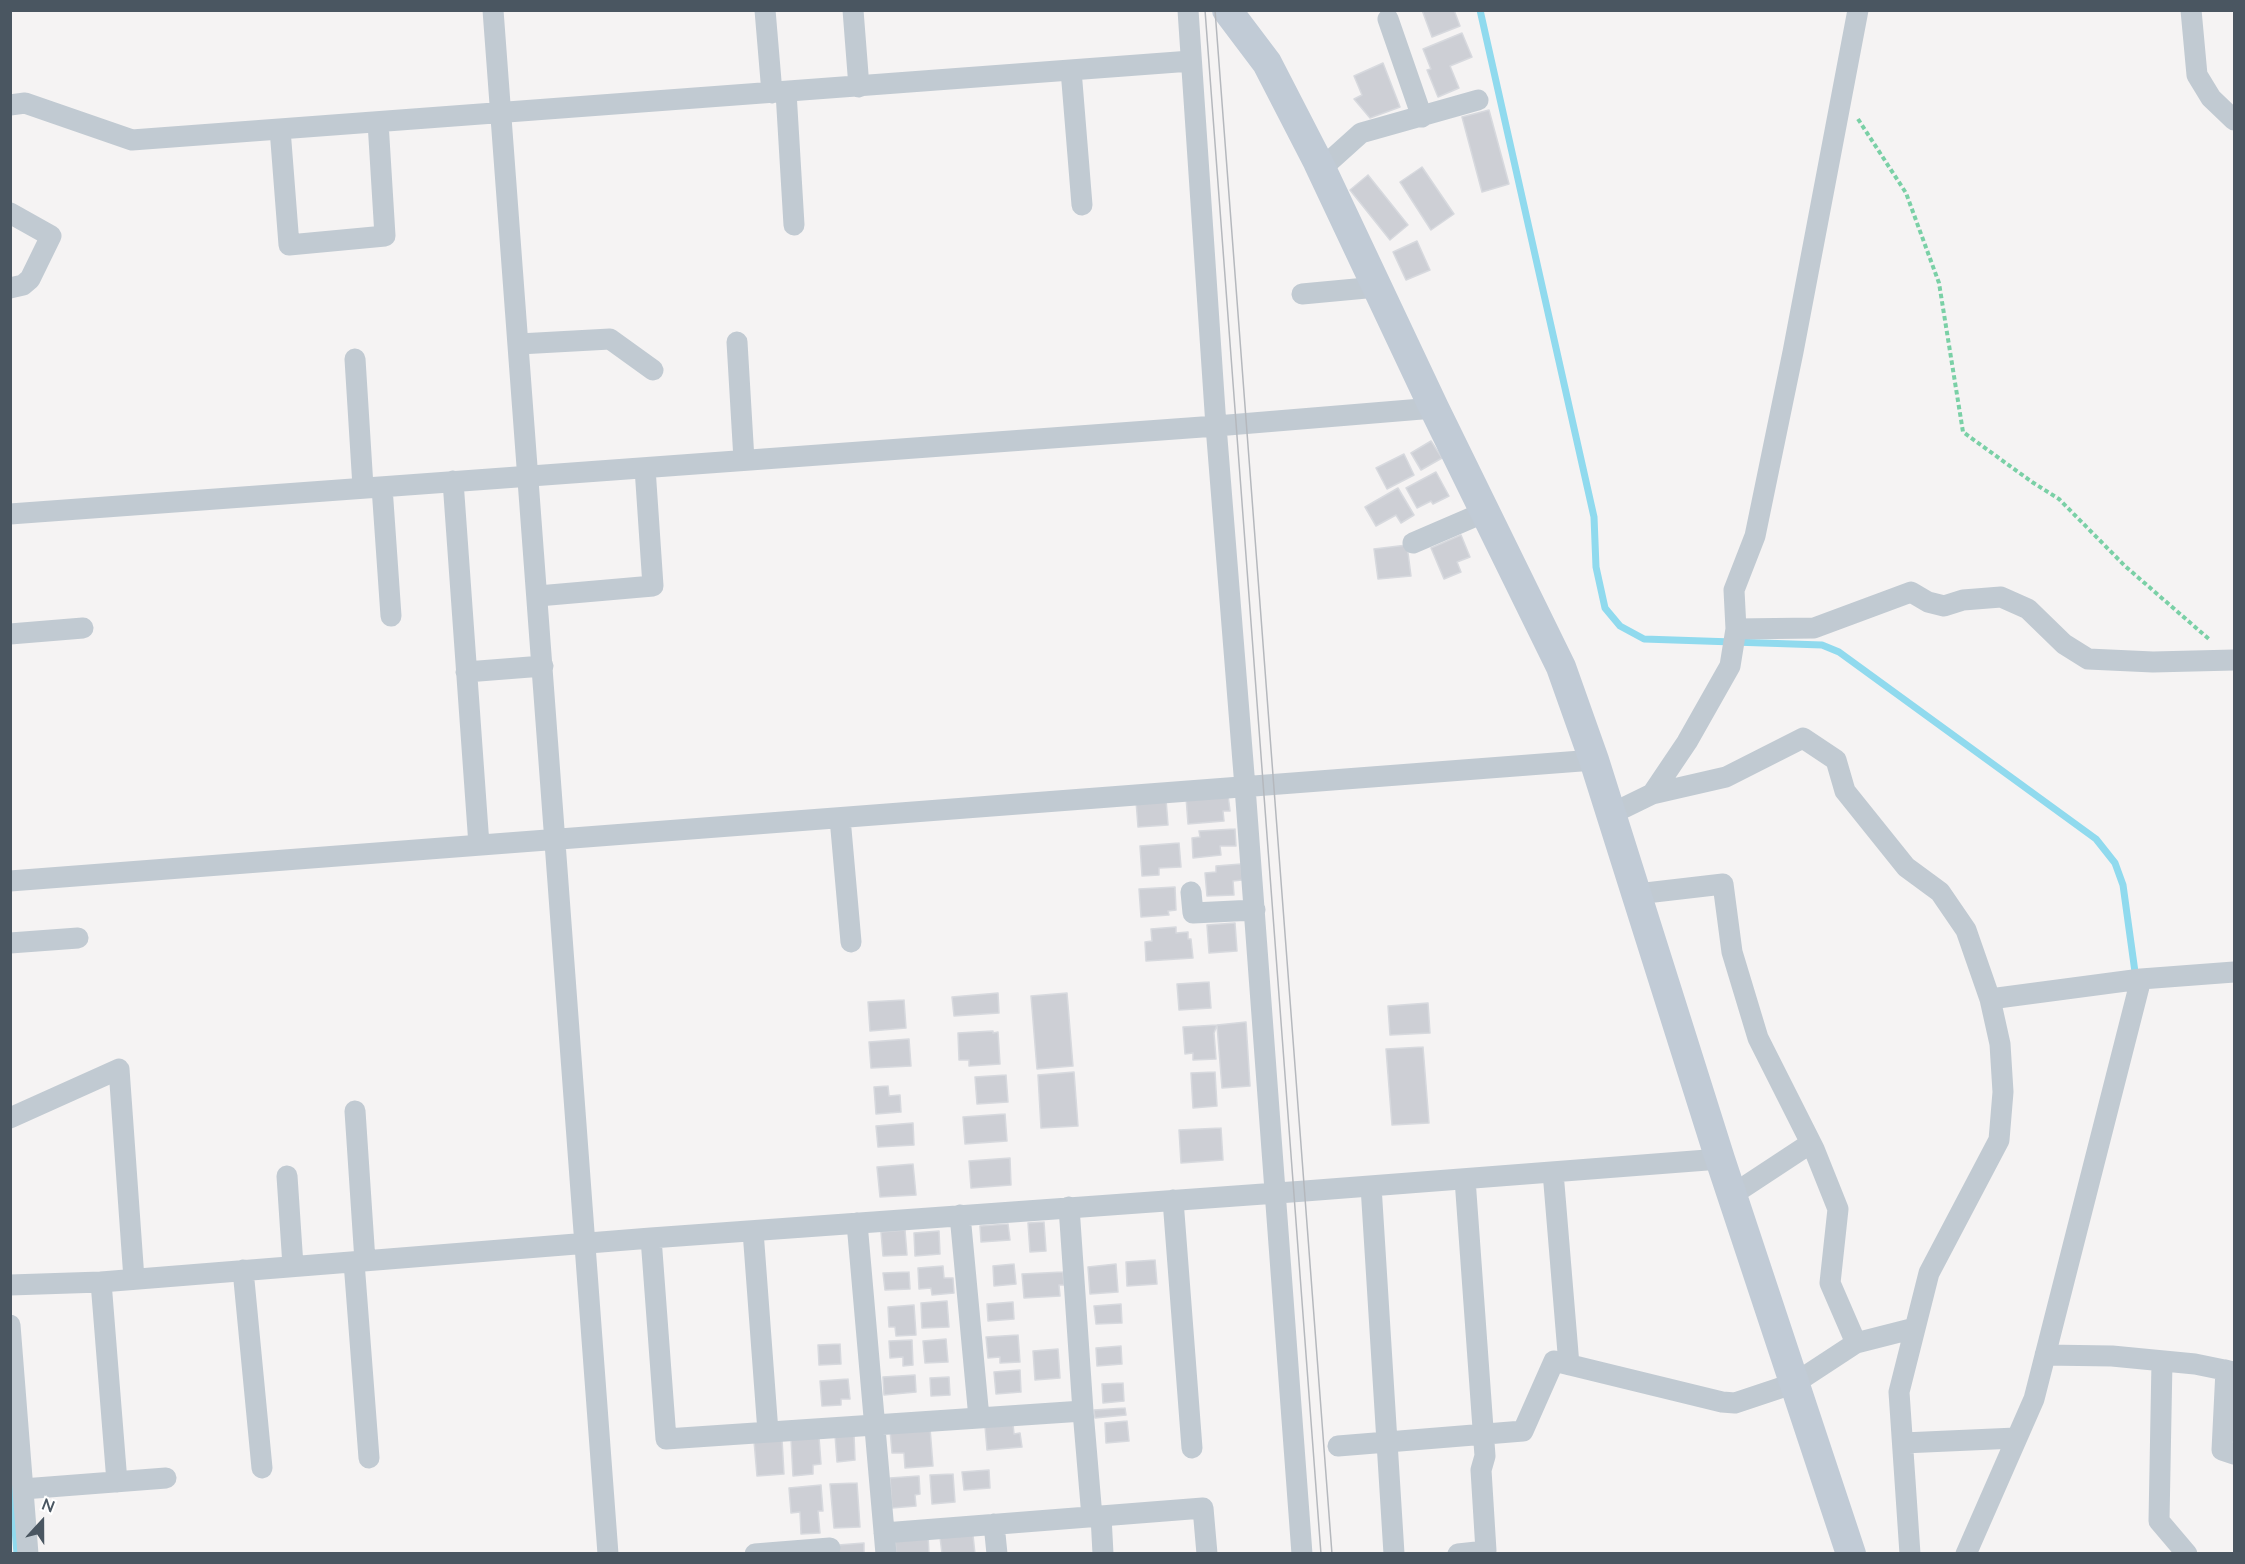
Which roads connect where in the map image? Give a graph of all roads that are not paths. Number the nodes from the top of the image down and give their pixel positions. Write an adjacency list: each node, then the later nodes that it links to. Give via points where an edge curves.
1 (493, 10): 15 (street)
2 (765, 10): 12 (street)
3 (854, 10): 11 (street)
4 (1188, 10): 9 (street)
5 (1227, 10): 20 (street, via 1267,63)
6 (1858, 10): 45 (street, via 1755,536 1734,590)
7 (2191, 10): 17 (street, via 2197,75 2211,98)
8 (1388, 19): 16 (street)
9 (1191, 61): 10 (street); 32 (street)
10 (1071, 70): 11 (street); 21 (street)
11 (859, 87): 12 (street)
12 (779, 93): 15 (street); 23 (street)
13 (1478, 100): 16 (street)
14 (10, 105): 19 (street, via 25,103 132,140)
15 (500, 112): 18 (street); 28 (street)
16 (1422, 117): 20 (street, via 1361,133)
17 (2235, 120)
18 (378, 122): 19 (street); 19 (street, via 385,236 289,245)
19 (280, 129)
20 (1321, 169): 24 (street)
21 (1082, 205)
22 (10, 213): 25 (street, via 51,236 30,279)
23 (794, 225)
24 (1377, 287): 26 (street); 31 (street)
25 (10, 288)
26 (1302, 294)
27 (737, 342): 33 (street)
28 (519, 344): 30 (street, via 610,339); 35 (street)
29 (355, 359): 37 (street)
30 (653, 370)
31 (1434, 408): 32 (street); 38 (street)
32 (1216, 426): 33 (street); 50 (street)
33 (744, 460): 34 (street)
34 (645, 468): 35 (street); 41 (street, via 652,586)
35 (529, 477): 36 (street); 41 (street)
36 (453, 481): 37 (street); 48 (street)
37 (373, 487): 39 (street); 42 (street)
38 (1485, 512): 40 (street); 49 (street, via 1561,667)
39 (10, 514)
40 (1413, 543)
41 (538, 596): 47 (street)
42 (391, 616)
43 (83, 628): 44 (street)
44 (10, 634)
45 (1734, 636): 46 (street, via 1814,628 1911,592 1944,606 2001,597 2028,609 2064,644 2088,658); 51 (street, via 1730,666)
46 (2234, 662)
47 (543, 666): 48 (street); 54 (street)
48 (466, 672): 55 (street)
49 (1594, 760): 50 (street); 52 (street)
50 (1245, 787): 53 (street); 59 (street)
51 (1652, 794): 52 (street); 65 (street, via 1726,777 1803,738 1836,760 1845,791 1906,867 1940,892 1966,930)
52 (1611, 814): 58 (street)
53 (840, 818): 54 (street); 62 (street)
54 (555, 839): 55 (street); 82 (street)
55 (479, 845): 56 (street)
56 (10, 881)
57 (1191, 892): 59 (street, via 1193,913)
58 (1636, 894): 68 (street, via 1723,884 1732,952 1758,1038); 69 (street)
59 (1255, 910): 74 (street)
60 (78, 938): 61 (street)
61 (10, 942)
62 (851, 942)
63 (2235, 972): 64 (street)
64 (2141, 979): 65 (street); 92 (street)
65 (1990, 999): 90 (street, via 2002,1073 1999,1140 1929,1274)
66 (356, 1111): 83 (street)
67 (10, 1118): 86 (street, via 119,1069)
68 (1811, 1143): 75 (street); 91 (street, via 1838,1209 1830,1283)
69 (1720, 1159): 70 (street); 75 (street)
70 (1552, 1172): 72 (street); 94 (street)
71 (287, 1176): 84 (street)
72 (1465, 1179): 73 (street); 101 (street)
73 (1371, 1186): 74 (street); 103 (street)
74 (1276, 1193): 76 (street); 124 (street)
75 (1732, 1195): 96 (street)
76 (1173, 1200): 77 (street); 106 (street)
77 (1069, 1207): 78 (street); 97 (street)
78 (960, 1215): 79 (street); 98 (street)
79 (857, 1223): 80 (street); 99 (street)
80 (753, 1231): 81 (street); 100 (street)
81 (651, 1238): 82 (street); 100 (street, via 666,1439)
82 (585, 1243): 83 (street); 120 (street)
83 (360, 1261): 84 (street); 108 (street)
84 (293, 1266): 85 (street)
85 (243, 1270): 86 (street); 109 (street)
86 (134, 1279): 87 (street)
87 (101, 1282): 88 (street); 111 (street)
88 (10, 1285)
89 (10, 1325): 112 (street)
90 (1915, 1328): 91 (street); 104 (street, via 1899,1392)
91 (1856, 1343): 96 (street)
92 (2045, 1355): 93 (street); 102 (street, via 2034,1399)
93 (2162, 1361): 95 (street); 130 (street, via 2159,1521)
94 (1569, 1365): 96 (street, via 1722,1402 1735,1403); 101 (street, via 1554,1361 1523,1431)
95 (2230, 1371): 107 (street, via 2222,1450)
96 (1795, 1383): 127 (street)
97 (1083, 1411): 98 (street); 113 (street)
98 (979, 1418): 99 (street)
99 (874, 1425): 100 (street); 116 (street)
100 (768, 1432)
101 (1484, 1435): 103 (street); 126 (street, via 1481,1470 1486,1551)
102 (2016, 1438): 104 (street); 129 (street)
103 (1387, 1443): 105 (street); 125 (street)
104 (1903, 1443): 128 (street)
105 (1338, 1446)
106 (1192, 1448)
107 (2235, 1454)
108 (369, 1458)
109 (261, 1467)
110 (166, 1478): 111 (street)
111 (117, 1482): 112 (street)
112 (23, 1490): 115 (street)
113 (1096, 1516): 114 (street); 122 (street); 123 (street, via 1203,1508)
114 (994, 1524): 116 (street); 121 (street)
115 (18, 1530): 119 (street)
116 (885, 1543)
117 (830, 1548): 118 (street)
118 (763, 1553)
119 (28, 1554)
120 (608, 1554)
121 (997, 1554)
122 (1103, 1554)
123 (1207, 1554)
124 (1302, 1554)
125 (1394, 1554)
126 (1458, 1554)
127 (1851, 1554)
128 (1910, 1554)
129 (1966, 1554)
130 (2187, 1554)

